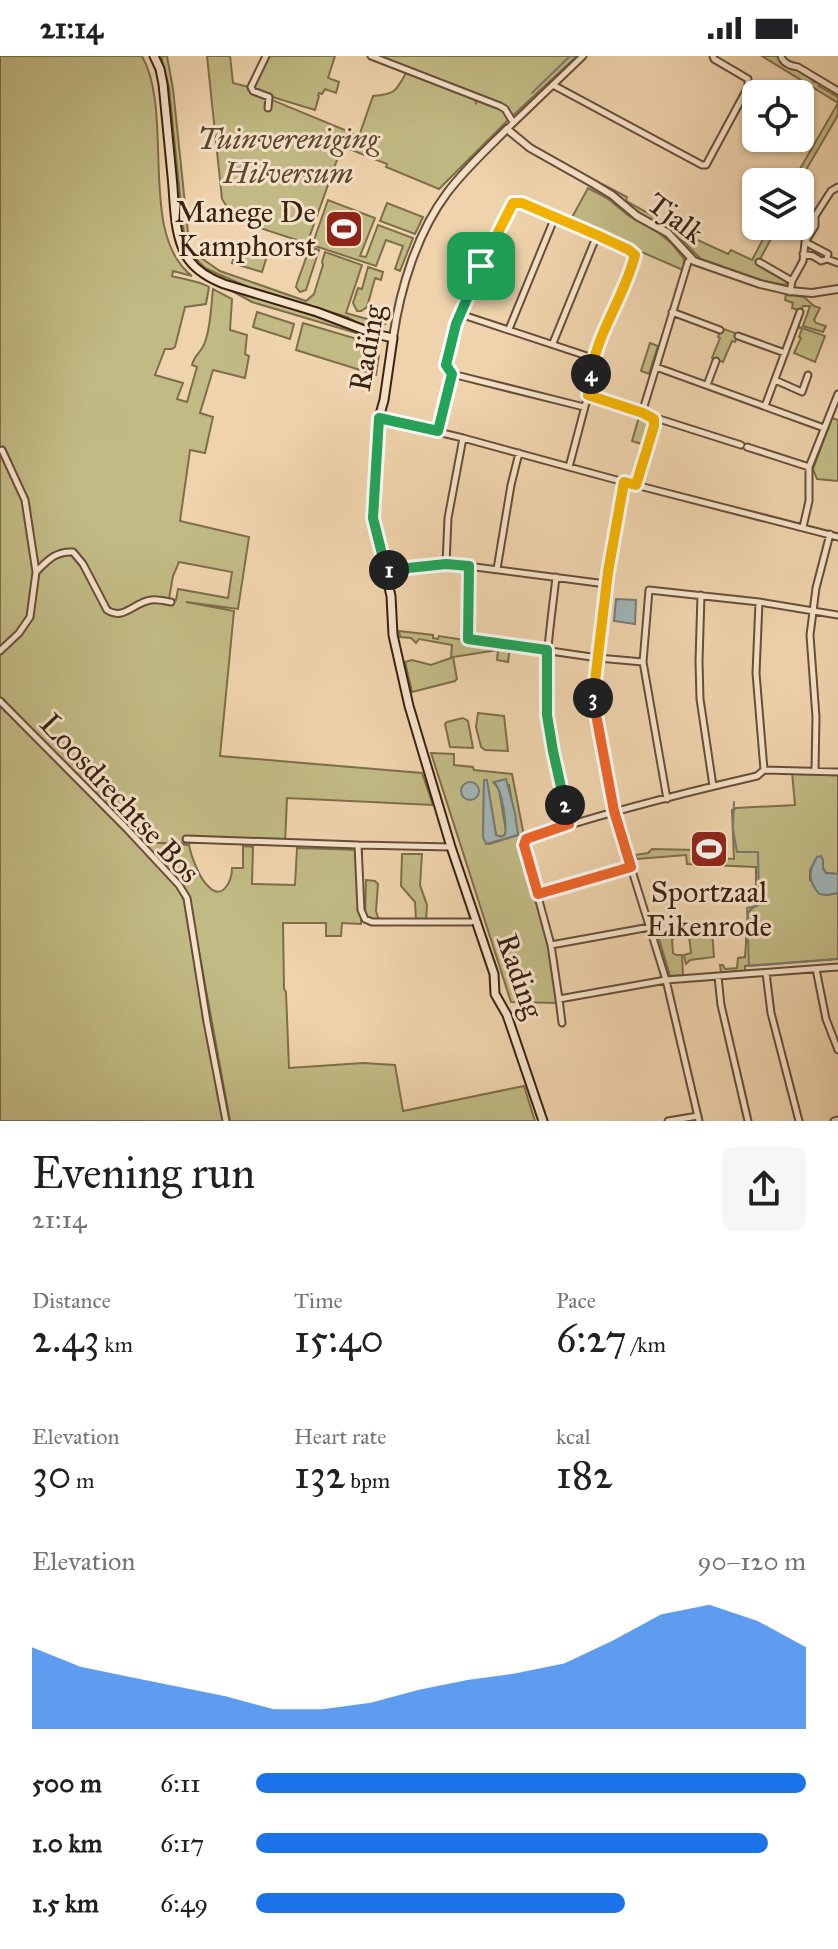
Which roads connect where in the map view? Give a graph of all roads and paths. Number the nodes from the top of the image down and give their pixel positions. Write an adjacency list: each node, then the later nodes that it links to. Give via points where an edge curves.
1 (154, 56): 31 (main road, via 163,84 180,242 189,260 224,284)
2 (266, 56): 9 (street, via 251,87 269,97)
3 (371, 56): 10 (street, via 500,106)
4 (583, 56): 7 (street, Rading)
5 (713, 56): 7 (street, via 748,79 748,87 706,165)
6 (781, 56): 8 (street)
7 (553, 85): 10 (street, Rading)
8 (838, 91)
9 (268, 108)
10 (513, 122): 11 (street, Rading)
11 (507, 129): 18 (street, Tjalk, via 668,233); 31 (street, Rading, via 439,205 400,296)
12 (838, 187): 14 (street, via 815,216)
13 (555, 217): 15 (street); 27 (street, via 513,203); 28 (street)
14 (814, 228)
15 (597, 235): 32 (street); 34 (street, via 635,255)
16 (805, 242): 17 (street); 19 (street, via 828,254)
17 (803, 254): 19 (street); 22 (street)
18 (691, 259): 24 (street, Tjalk); 25 (street)
19 (827, 259): 21 (street)
20 (759, 262): 22 (street)
21 (838, 263)
22 (792, 281): 24 (street)
23 (838, 289): 24 (street, Tjalk)
24 (790, 291)
25 (672, 312): 29 (street); 36 (street)
26 (800, 312): 33 (street)
27 (460, 314): 28 (street); 37 (street, via 446,365)
28 (509, 329): 32 (street)
29 (720, 330)
30 (738, 336): 33 (street)
31 (393, 338): 46 (main road, Rading)
32 (553, 343): 34 (street)
33 (785, 353): 39 (street)
34 (593, 358): 42 (street)
35 (716, 361): 40 (street)
36 (656, 367): 40 (street); 45 (street)
37 (452, 374): 44 (street); 49 (street)
38 (808, 375): 39 (street, via 802,392)
39 (775, 380): 43 (street)
40 (707, 385): 43 (street)
41 (838, 394): 48 (street)
42 (588, 395): 44 (street); 45 (street)
43 (765, 406): 48 (street)
44 (584, 407): 53 (street)
45 (642, 413): 47 (street)
46 (379, 418): 49 (street); 63 (main road, Rading, via 373,518)
47 (654, 419): 54 (street); 56 (street)
48 (824, 428): 54 (street)
49 (438, 431): 50 (street)
50 (463, 438): 52 (street); 60 (street, via 448,518)
51 (2, 450): 64 (street, via 25,500)
52 (519, 453): 53 (street); 62 (street)
53 (569, 467): 55 (street)
54 (809, 467): 57 (street)
55 (624, 482): 56 (street); 66 (street)
56 (636, 485): 57 (street)
57 (803, 527): 58 (street)
58 (830, 534): 59 (street); 70 (street)
59 (838, 537)
60 (446, 564): 61 (street); 63 (street)
61 (469, 566): 62 (street); 72 (street, via 468,639)
62 (497, 569): 65 (street)
63 (386, 570): 86 (main road, Rading, via 409,706)
64 (36, 572): 68 (street, via 52,556 73,552 110,613 119,615 152,600); 73 (street, via 30,617)
65 (556, 577): 66 (street); 72 (street)
66 (606, 584): 74 (street)
67 (701, 595): 69 (street); 75 (street, via 649,590); 80 (street, via 700,699)
68 (171, 602)
69 (759, 602): 70 (street); 77 (street, via 756,673)
70 (813, 610): 71 (street); 78 (street, via 809,645)
71 (838, 615)
72 (547, 650): 74 (street); 83 (street, via 547,715)
73 (0, 651)
74 (598, 658): 75 (street); 82 (street, via 593,696)
75 (643, 662): 81 (street)
76 (0, 701): 101 (street, Loosdrechtse Bos, via 187,898)
77 (764, 770): 78 (street); 80 (street)
78 (815, 771): 79 (street)
79 (838, 772)
80 (713, 786): 81 (street)
81 (667, 799): 82 (street)
82 (614, 811): 83 (street); 87 (street)
83 (569, 824): 88 (street, via 526,839)
84 (186, 839): 85 (street, Loosdrechtse Bos)
85 (358, 845): 86 (street); 89 (street, Rading, via 361,910 367,920)
86 (451, 847): 102 (main road, Rading, via 494,974 495,994)
87 (631, 867): 88 (street); 90 (street)
88 (538, 894): 91 (street)
89 (471, 922)
90 (650, 927): 91 (street); 96 (street)
91 (551, 945): 97 (street)
92 (838, 967): 93 (street)
93 (816, 969): 94 (street); 99 (street)
94 (766, 973): 95 (street); 105 (street)
95 (718, 977): 96 (street); 104 (street)
96 (666, 980): 97 (street); 100 (street)
97 (559, 999): 98 (street)
98 (562, 1023)
99 (838, 1050)
100 (699, 1119): 103 (street)
101 (226, 1121)
102 (543, 1121)
103 (668, 1121)
104 (748, 1121)
105 (799, 1121)

